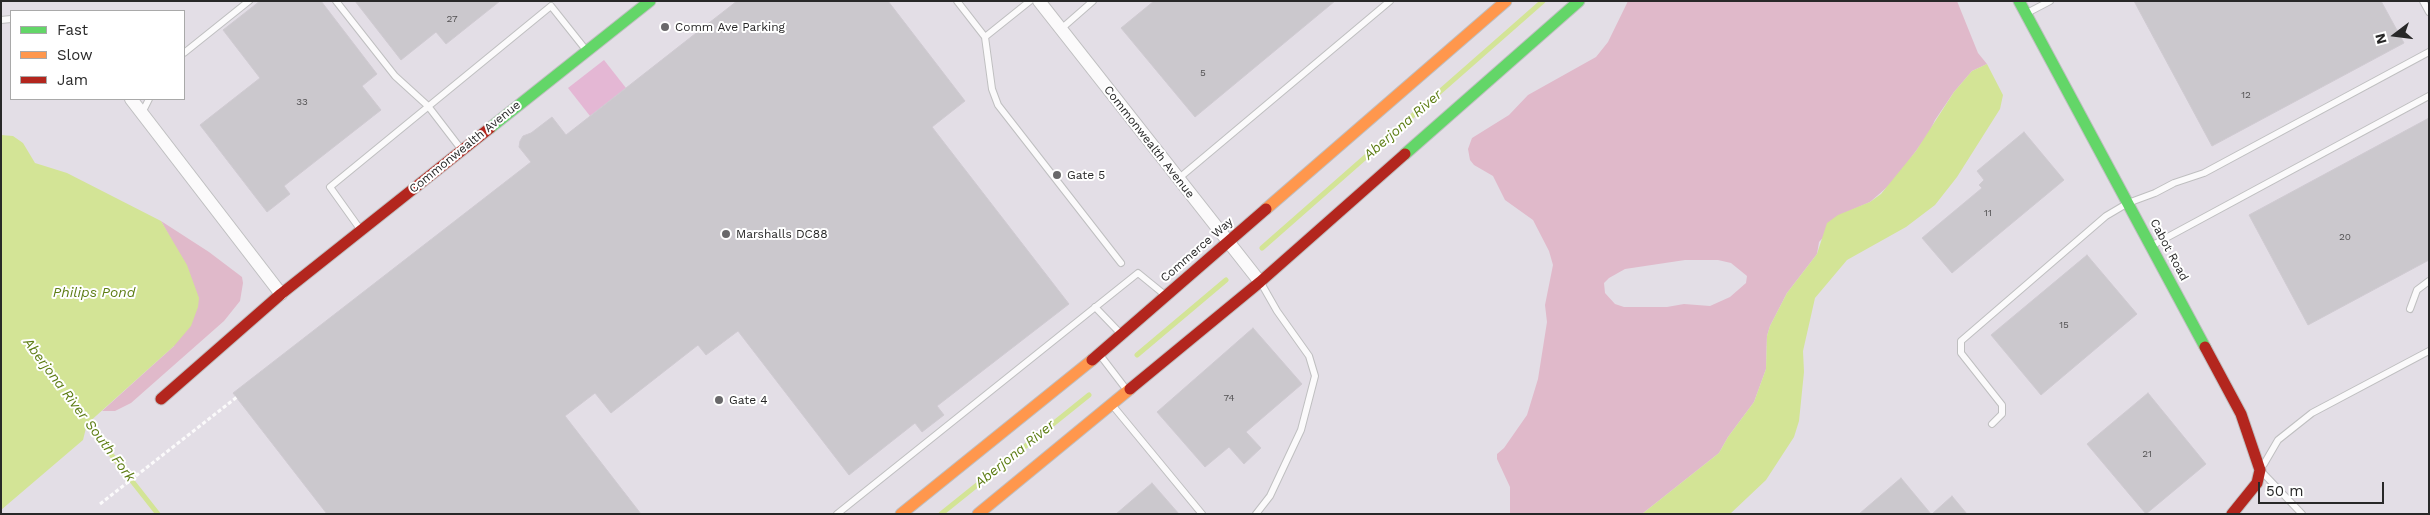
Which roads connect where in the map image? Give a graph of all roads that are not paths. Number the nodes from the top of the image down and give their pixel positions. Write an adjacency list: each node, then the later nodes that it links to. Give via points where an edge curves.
1 (249, 1): 20 (lane)
2 (336, 1): 25 (lane, via 395,76)
3 (650, 1): 19 (street, Commonwealth Avenue)
4 (957, 1): 18 (lane)
5 (1030, 1): 18 (lane)
6 (1039, 1): 17 (street, Commonwealth Avenue)
7 (1093, 1): 17 (lane)
8 (1390, 1): 28 (lane)
9 (1506, 1): 31 (street, Commerce Way)
10 (1579, 1): 35 (street)
11 (2019, 1): 16 (street, Cabot Road)
12 (2050, 1): 16 (lane)
13 (2423, 1): 15 (lane)
14 (549, 4): 19 (lane); 25 (lane)
15 (2429, 12)
16 (2026, 14): 29 (street, Cabot Road)
17 (1061, 29): 28 (street, Commonwealth Avenue)
18 (985, 37): 33 (lane, via 992,89 998,105)
19 (587, 51): 27 (street, Commonwealth Avenue)
20 (185, 52)
21 (2429, 52): 29 (lane, via 2204,173)
22 (2429, 96): 32 (lane)
23 (132, 100): 26 (street)
24 (148, 100): 26 (lane)
25 (428, 106): 27 (lane); 30 (lane, via 330,187)
26 (142, 113): 36 (street)
27 (462, 150): 30 (street, Commonwealth Avenue)
28 (1178, 179): 31 (street, Commonwealth Avenue)
29 (2128, 203): 32 (street, Cabot Road); 46 (lane, via 2106,216 1961,341 1961,353 2002,405 2002,414)
30 (361, 230): 36 (street, Commonwealth Avenue)
31 (1227, 243): 35 (street, Commonwealth Avenue); 37 (street, Commerce Way)
32 (2152, 245): 47 (street, Cabot Road, via 2241,414)
33 (1122, 263)
34 (2429, 281): 39 (lane, via 2418,289)
35 (1260, 282): 43 (street); 52 (lane, via 1309,356 1315,376 1301,430 1270,496)
36 (281, 294): 44 (street, Commonwealth Avenue)
37 (1166, 296): 38 (lane, via 1138,273); 40 (street, Commerce Way)
38 (1095, 307): 40 (lane); 48 (lane)
39 (2410, 309)
40 (1121, 334): 42 (street, Commerce Way)
41 (2429, 351): 47 (lane, via 2312,413 2278,440)
42 (1099, 354): 43 (lane); 49 (street, Commerce Way)
43 (1128, 392): 45 (street)
44 (160, 399)
45 (1112, 405): 50 (street); 51 (lane)
46 (1992, 424)
47 (2260, 470): 53 (street, via 2257,483); 54 (lane)
48 (837, 514)
49 (901, 514)
50 (978, 514)
51 (1202, 514)
52 (1256, 514)
53 (2232, 514)
54 (2302, 514)

